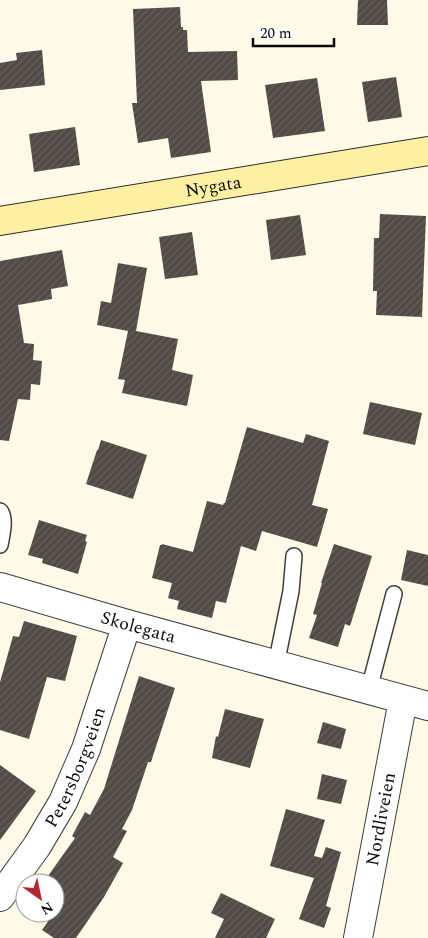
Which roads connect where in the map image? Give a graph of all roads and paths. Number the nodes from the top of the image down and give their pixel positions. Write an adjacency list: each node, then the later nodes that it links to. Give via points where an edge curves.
1 (428, 151): 2 (main road, Nygata)
2 (0, 221)
3 (0, 510): 4 (lane, via 4,516)
4 (0, 545)
5 (294, 556): 9 (lane, via 291,591)
6 (0, 587): 8 (street, Skolegata)
7 (394, 594): 10 (lane)
8 (127, 624): 9 (street, Skolegata); 12 (street, Petersborgveien, via 86,748 63,802 37,846)
9 (276, 665): 10 (street, Skolegata)
10 (369, 690): 11 (street, Skolegata)
11 (415, 703): 13 (street, Nordliveien)
12 (0, 897)
13 (358, 938)

